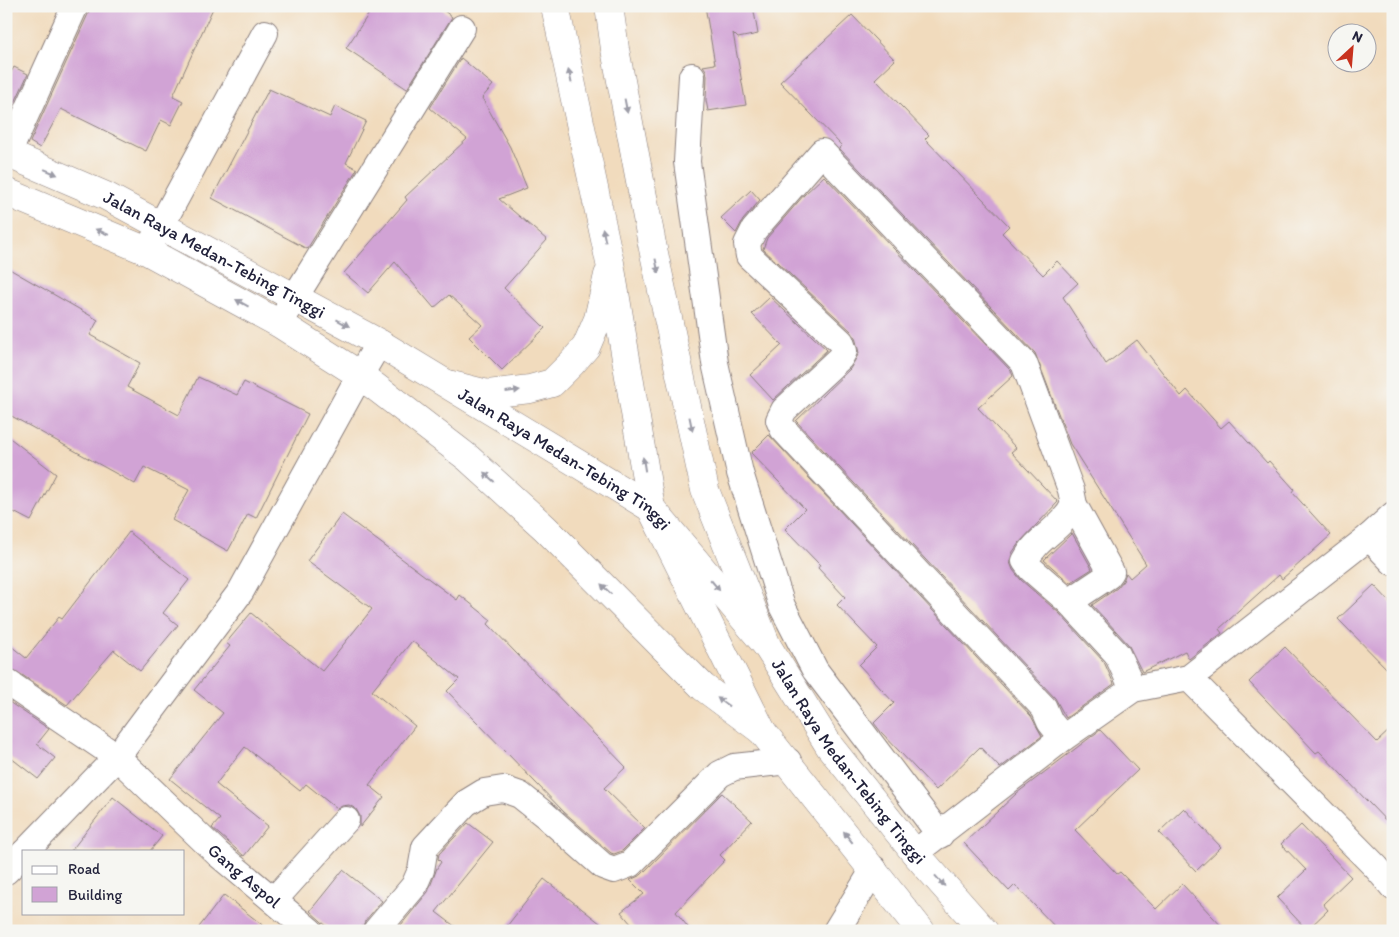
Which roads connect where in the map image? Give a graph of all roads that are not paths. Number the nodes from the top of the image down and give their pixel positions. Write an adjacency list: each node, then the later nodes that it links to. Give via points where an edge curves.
1 (75, 6): 9 (street)
2 (555, 6): 13 (highway, one-way to 2)
3 (609, 6): 7 (highway)
4 (615, 6): 7 (highway)
5 (462, 28): 14 (street)
6 (266, 33): 11 (street)
7 (615, 50): 25 (highway, one-way to 25, via 652,244 705,490)
8 (692, 76): 34 (street, via 687,162 715,363 740,473 782,606 815,670)
9 (7, 153): 11 (highway, Jalan Raya Medan-Tebing Tinggi, one-way to 11, via 106,196)
10 (6, 192): 12 (highway, Jalan Raya Medan-Tebing Tinggi, one-way to 10)
11 (161, 225): 12 (street); 14 (highway, Jalan Raya Medan-Tebing Tinggi)
12 (147, 251): 15 (highway, Jalan Raya Medan-Tebing Tinggi, one-way to 12)
13 (610, 263): 18 (highway, one-way to 13, via 488,394 552,383 586,347 598,318); 20 (highway, one-way to 13)
14 (295, 297): 15 (street); 16 (highway, Jalan Raya Medan-Tebing Tinggi, one-way to 16)
15 (280, 324): 17 (highway, Jalan Raya Medan-Tebing Tinggi)
16 (379, 343): 17 (street); 18 (highway, Jalan Raya Medan-Tebing Tinggi)
17 (360, 375): 29 (highway, Jalan Raya Medan-Tebing Tinggi, one-way to 17, via 703,687 545,528 468,458); 31 (street, via 241,590)
18 (448, 384): 20 (highway, Jalan Raya Medan-Tebing Tinggi)
19 (1074, 505): 24 (street, via 1111,572); 24 (street, via 1068,517 1031,549 1024,561); 30 (street, via 1024,363 822,152 754,230 747,244 749,256 841,342 844,350 840,358 784,410 779,420 781,425 1044,708)
20 (651, 508): 25 (highway, Jalan Raya Medan-Tebing Tinggi, one-way to 25); 29 (highway)
21 (1393, 515): 22 (street)
22 (1369, 537): 23 (street); 26 (street)
23 (1393, 562)
24 (1069, 602): 28 (street, via 1117,654)
25 (766, 646): 36 (highway, Jalan Raya Medan-Tebing Tinggi, via 830,747)
26 (1189, 678): 28 (street); 38 (street)
27 (8, 683): 31 (street, Gang Aspol)
28 (1133, 689): 30 (street)
29 (762, 731): 32 (highway, Jalan Raya Medan-Tebing Tinggi)
30 (1063, 738): 34 (street)
31 (117, 757): 35 (street); 42 (street, Gang Aspol, via 218,854)
32 (788, 761): 39 (highway, Jalan Raya Medan-Tebing Tinggi, one-way to 32); 44 (street, via 734,767 720,774 630,864 614,870 603,866 520,795 503,789 484,792 466,803 424,847 421,870 414,886)
33 (346, 820): 42 (street)
34 (940, 834): 36 (street)
35 (27, 850)
36 (915, 853): 47 (highway, Jalan Raya Medan-Tebing Tinggi, one-way to 47)
37 (22, 855): 40 (street)
38 (1384, 859): 41 (street)
39 (874, 870): 45 (street); 46 (highway, Jalan Raya Medan-Tebing Tinggi)
40 (6, 871)
41 (1393, 887)
42 (274, 900): 43 (street, Gang Aspol)
43 (310, 931)
44 (376, 931)
45 (836, 931)
46 (921, 931)
47 (984, 931)

